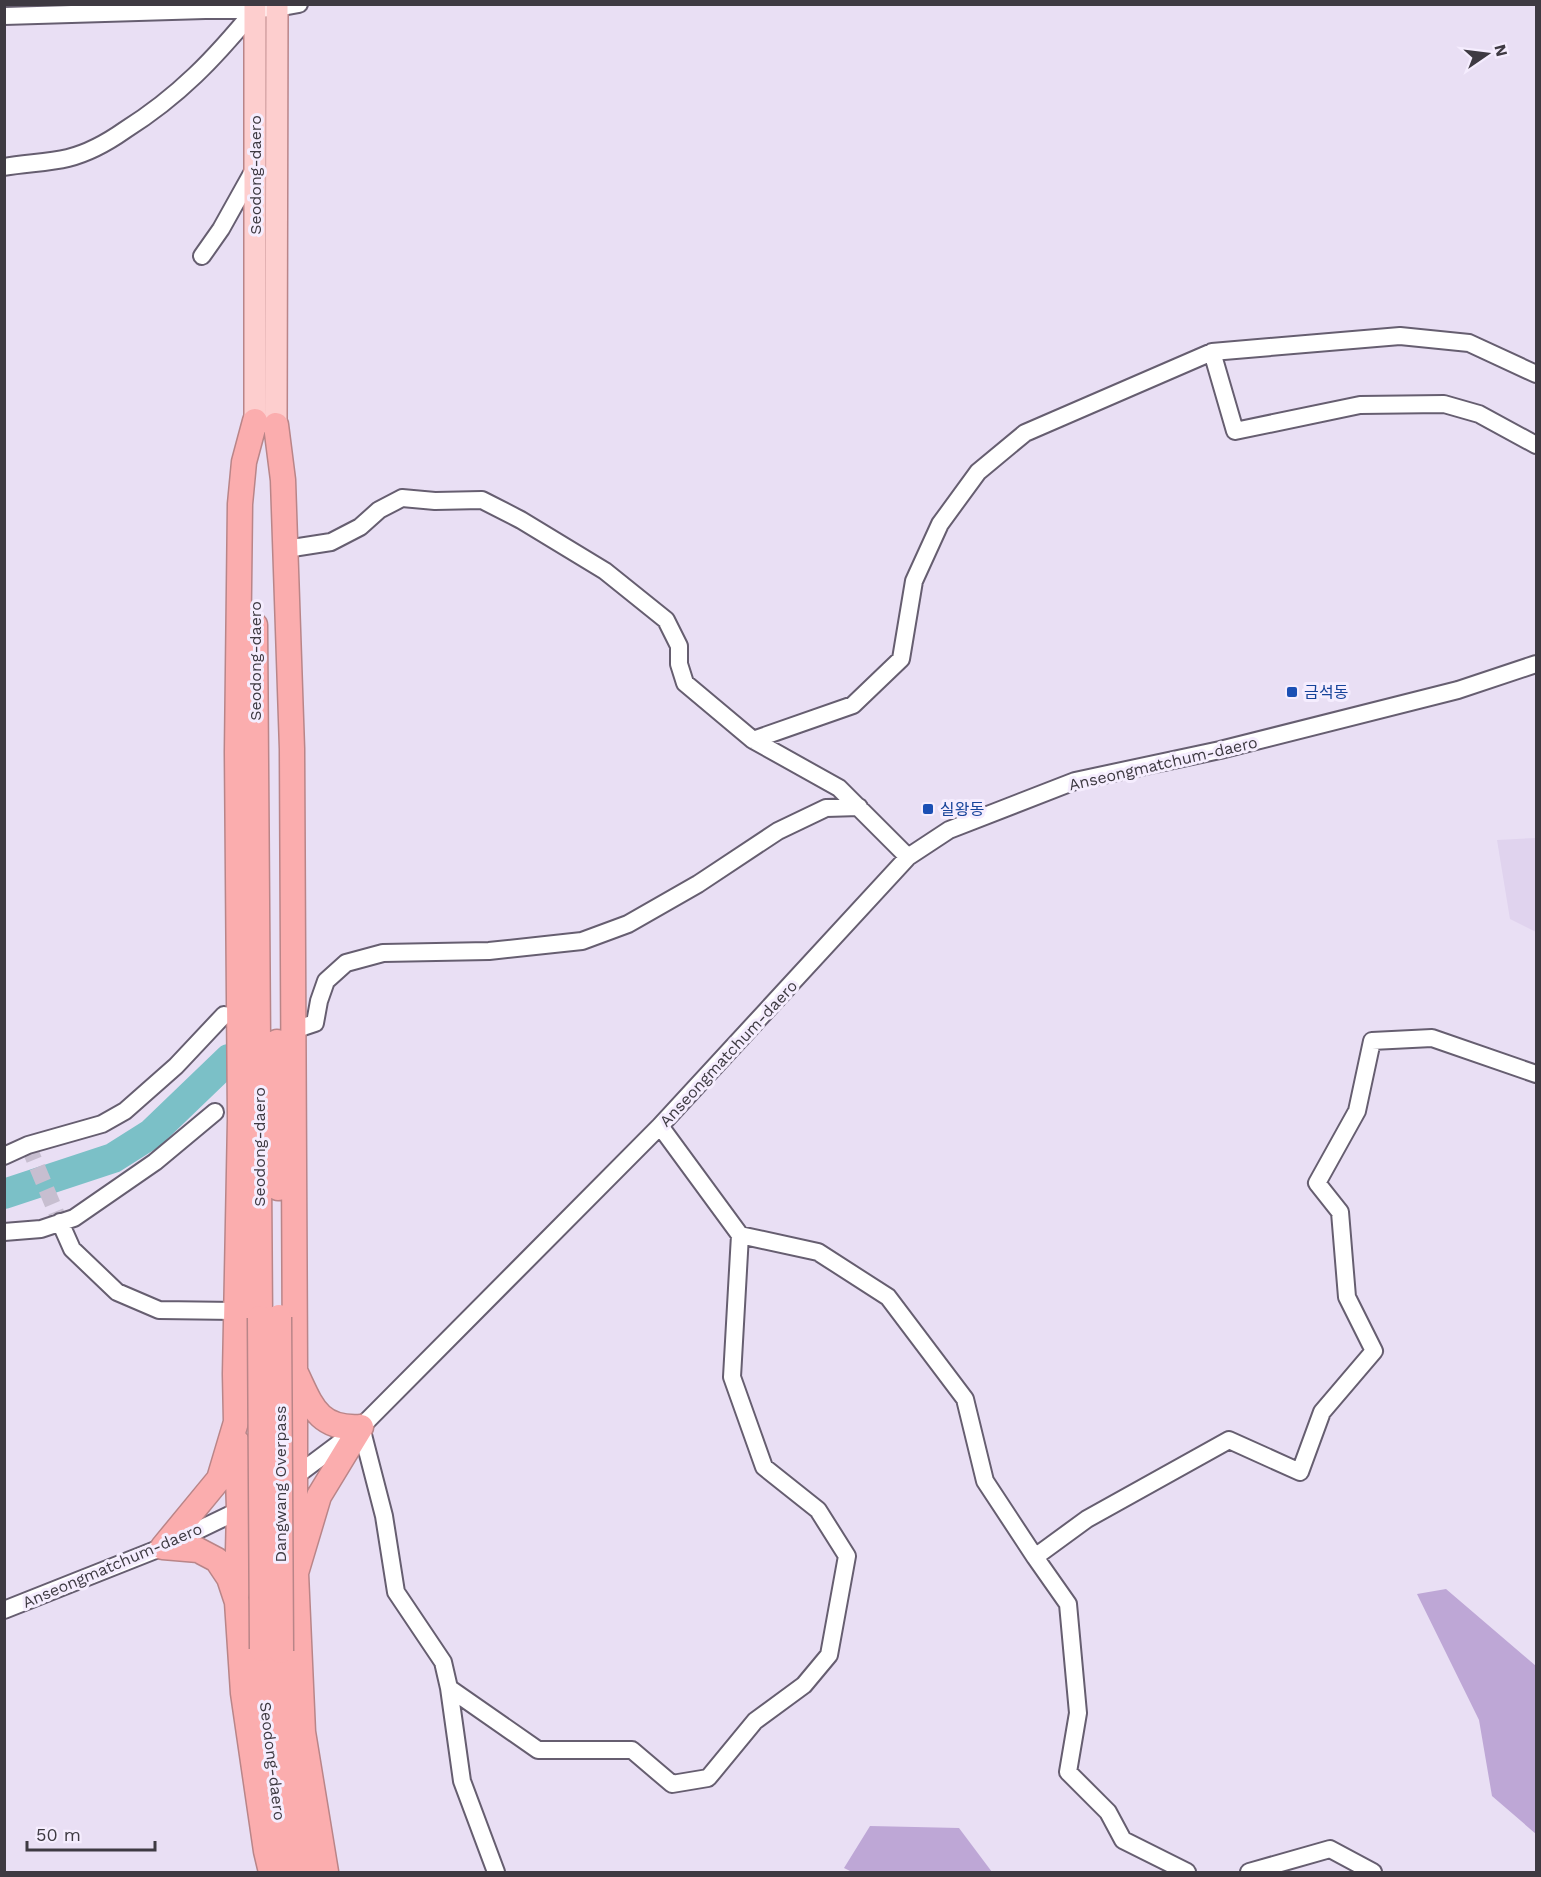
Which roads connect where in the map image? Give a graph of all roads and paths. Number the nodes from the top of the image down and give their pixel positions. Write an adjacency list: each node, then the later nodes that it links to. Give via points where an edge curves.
1 (299, 4): 2 (street)
2 (277, 6): 3 (street); 10 (main road, Seodong-daero)
3 (255, 7): 4 (street); 5 (street, via 223,49 188,84 106,143 69,158); 6 (main road, Seodong-daero)
4 (4, 15)
5 (4, 167)
6 (256, 167): 7 (street); 10 (main road, Seodong-daero)
7 (202, 256)
8 (1212, 352): 9 (street, via 1400,336 1468,343); 11 (street, via 1235,431 1360,405 1444,404 1479,414); 14 (street, via 1025,433 978,472 940,524 914,581 901,659 853,705)
9 (1536, 374)
10 (266, 423): 12 (highway, via 284,480); 26 (highway, via 244,462 240,504 240,1120); 27 (highway, Seodong-daero)
11 (1536, 445)
12 (286, 549): 14 (street, via 331,542 402,498 482,500 605,571 666,620 679,646 685,683); 18 (highway)
13 (1536, 666): 16 (street, Anseongmatchum-daero, via 1458,690 1220,750 1075,781 950,830)
14 (753, 740): 15 (street, via 839,788)
15 (859, 807): 16 (street); 18 (street, via 826,808 778,831 628,924 582,941 489,951 383,953 346,963 326,981 315,1023)
16 (908, 857): 21 (street, Anseongmatchum-daero)
17 (224, 1015): 22 (street, via 176,1066 125,1111 102,1124 28,1145)
18 (294, 1030): 28 (highway)
19 (1536, 1074): 34 (street, via 1432,1038 1372,1041 1357,1111 1317,1183 1341,1212 1347,1297 1374,1352 1322,1412 1300,1472 1229,1440 1087,1519)
20 (215, 1112): 23 (street, via 155,1162 74,1218)
21 (660, 1126): 25 (street); 30 (street, Anseongmatchum-daero)
22 (4, 1156)
23 (60, 1222): 24 (street); 26 (street, via 72,1249 117,1292 159,1310)
24 (4, 1232)
25 (740, 1235): 34 (street, via 818,1252 888,1297 965,1400 985,1481); 39 (street, via 732,1377 764,1467 818,1510 847,1556 829,1655 804,1685 755,1720 708,1778 672,1784 632,1750 538,1750)
26 (236, 1311): 29 (highway)
27 (269, 1317): 38 (highway, Dangwang Overpass, bridge)
28 (295, 1371): 30 (highway, via 320,1417 347,1428); 31 (highway)
29 (236, 1422): 32 (highway); 33 (highway, via 219,1479)
30 (361, 1427): 31 (street, Anseongmatchum-daero); 35 (highway, via 319,1496); 39 (street, via 384,1516 396,1592 443,1662)
31 (294, 1478): 32 (street, Anseongmatchum-daero); 35 (highway)
32 (247, 1506): 33 (street, Anseongmatchum-daero); 36 (highway)
33 (163, 1547): 36 (highway, via 198,1550 217,1560 230,1578); 37 (street, Anseongmatchum-daero)
34 (1035, 1557): 45 (street, via 1068,1604 1078,1713 1068,1772 1108,1812 1123,1840)
35 (296, 1573): 43 (highway, via 303,1732)
36 (237, 1602): 40 (highway, via 243,1693)
37 (4, 1610)
38 (271, 1650): 41 (highway, Seodong-daero, via 264,1704); 42 (highway, Seodong-daero)
39 (449, 1688): 44 (street, via 462,1781)
40 (271, 1872)
41 (289, 1872)
42 (308, 1872)
43 (326, 1872)
44 (496, 1872)
45 (1187, 1872)
46 (1249, 1872): 47 (street, via 1330,1849)
47 (1373, 1872)

